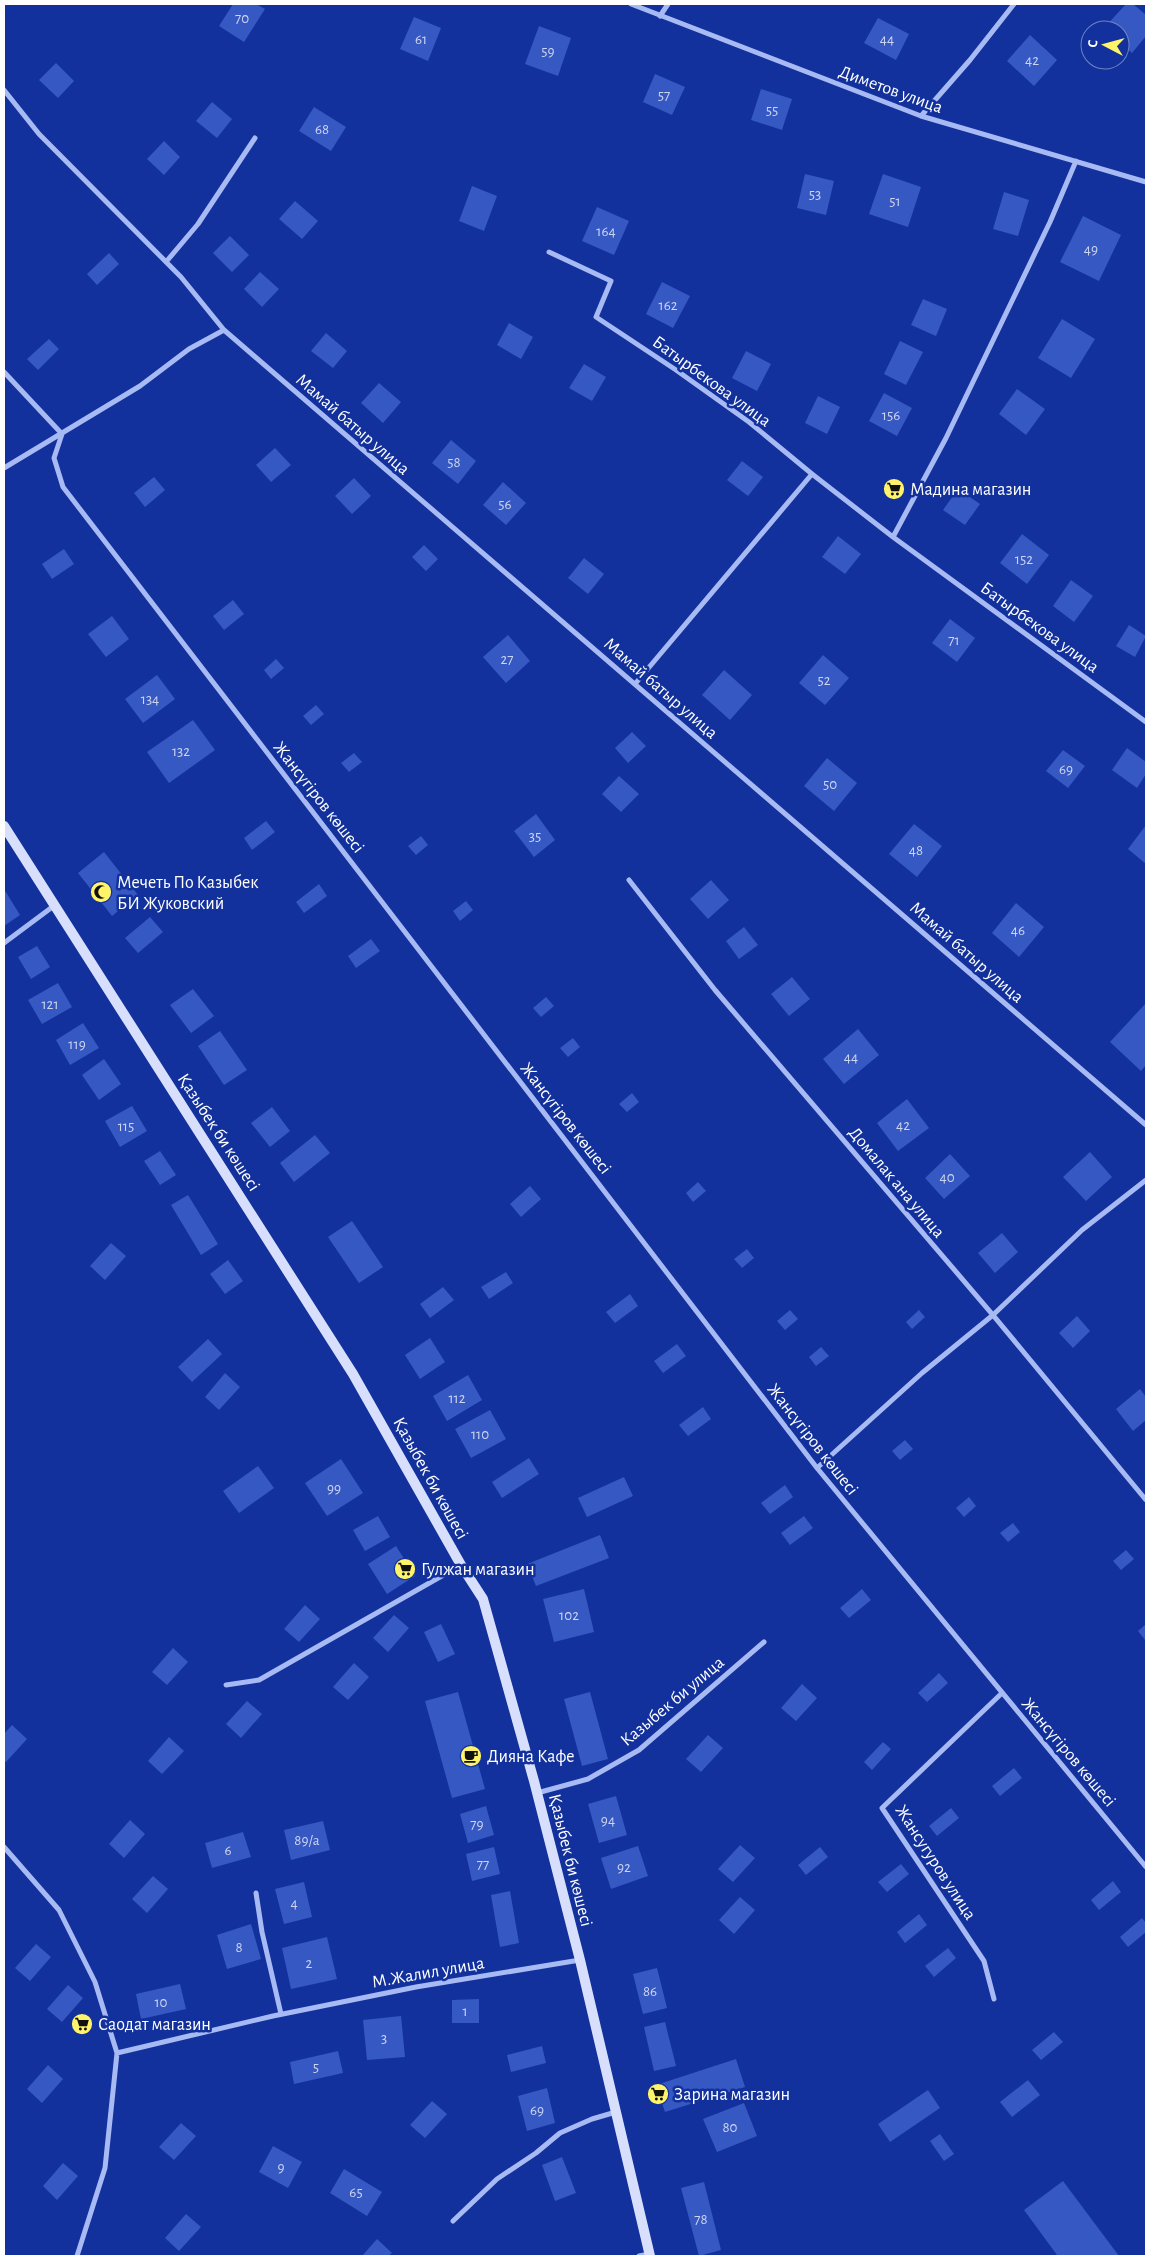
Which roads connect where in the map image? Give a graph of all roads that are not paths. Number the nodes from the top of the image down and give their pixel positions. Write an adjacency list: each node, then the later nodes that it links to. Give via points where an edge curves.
1 (631, 4): 4 (street, Диметов улица)
2 (668, 4): 4 (street)
3 (1014, 4): 6 (street)
4 (660, 16): 6 (street, Диметов улица)
5 (4, 90): 11 (street, Мамай батыр улица, via 39,134)
6 (921, 116): 8 (street, Диметов улица)
7 (255, 138): 11 (street, via 198,224)
8 (1076, 161): 9 (street, Диметов улица); 17 (street, via 946,438)
9 (1146, 182)
10 (549, 252): 16 (street, Батырбекова улица, via 611,281 596,317 748,422)
11 (166, 262): 12 (street, Мамай батыр улица)
12 (224, 330): 14 (street); 18 (street, Мамай батыр улица)
13 (4, 372): 14 (street)
14 (62, 434): 15 (street); 27 (street, Жансүгіров көшесі, via 54,458 63,487)
15 (4, 468)
16 (812, 474): 17 (street, Батырбекова улица); 18 (street)
17 (894, 537): 19 (street, Батырбекова улица)
18 (636, 684): 24 (street, Мамай батыр улица)
19 (1146, 722)
20 (4, 826): 22 (main road, Қазыбек би көшесі)
21 (628, 880): 26 (street, Домалак ана улица, via 715,990)
22 (55, 905): 23 (street); 29 (main road, Қазыбек би көшесі, via 354,1374)
23 (4, 943)
24 (1146, 1125)
25 (1146, 1180): 26 (street, via 1082,1230)
26 (993, 1315): 27 (street); 28 (street, Домалак ана улица)
27 (817, 1468): 32 (street, Жансүгіров көшесі)
28 (1146, 1500)
29 (461, 1565): 31 (street, via 259,1680); 33 (main road, Қазыбек би көшесі, via 483,1599)
30 (764, 1642): 33 (street, Казыбек би улица, via 639,1750 588,1778)
31 (226, 1685)
32 (1002, 1693): 35 (street, Жансүгіров көшесі); 38 (street, Жансугуров улица, via 882,1808 984,1961)
33 (537, 1793): 37 (main road, Қазыбек би көшесі)
34 (4, 1848): 40 (street, via 59,1910 95,1982)
35 (1146, 1867)
36 (256, 1893): 39 (street)
37 (580, 1960): 39 (street, М.Жалил улица, via 416,1987); 41 (main road, Қазыбек би көшесі)
38 (994, 1999)
39 (281, 2014): 40 (street, М.Жалил улица)
40 (116, 2053): 44 (street, via 105,2168)
41 (616, 2112): 42 (street, via 592,2118 560,2133 497,2178); 43 (main road, Қазыбек би көшесі)
42 (453, 2221)
43 (646, 2255)
44 (77, 2256)

